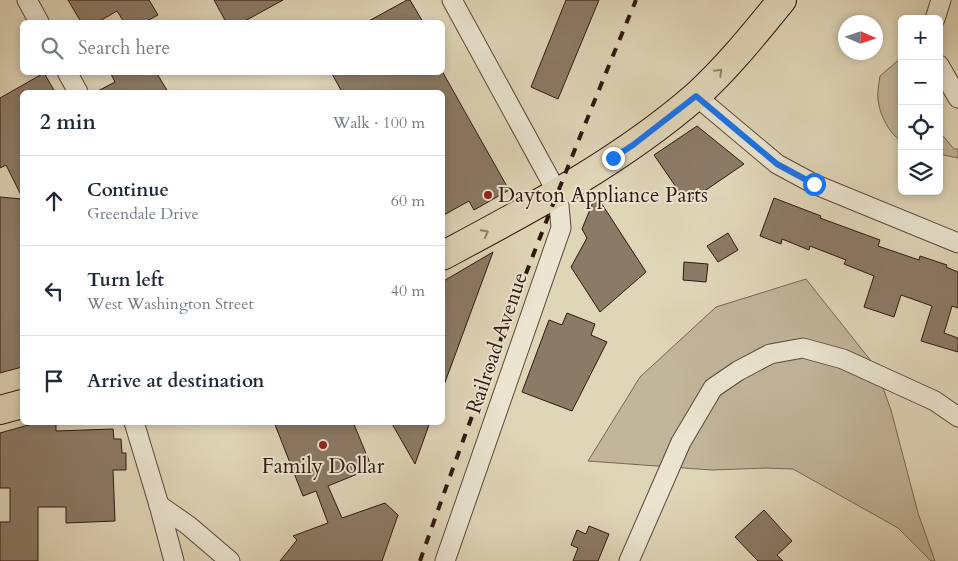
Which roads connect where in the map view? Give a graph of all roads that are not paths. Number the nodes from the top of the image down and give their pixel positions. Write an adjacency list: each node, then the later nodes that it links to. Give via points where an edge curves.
1 (27, 0): 6 (street)
2 (452, 0): 12 (street)
3 (782, 0): 10 (main road, one-way to 3, via 745,46)
4 (940, 0): 5 (street)
5 (936, 15)
6 (38, 20)
7 (943, 72): 11 (street)
8 (69, 75): 9 (street)
9 (77, 90)
10 (696, 96): 12 (main road, via 633,145); 13 (street, via 777,164 814,184)
11 (958, 98)
12 (558, 194): 14 (main road, one-way to 12); 22 (street, Railroad Avenue, via 561,228)
13 (958, 243)
14 (445, 254)
15 (20, 405): 16 (main road)
16 (0, 410)
17 (958, 417): 23 (street, via 935,401 843,359 804,348 770,354 714,388 681,442)
18 (135, 425): 19 (street)
19 (159, 505): 20 (street); 21 (street)
20 (174, 561)
21 (230, 561)
22 (445, 561)
23 (629, 561)

